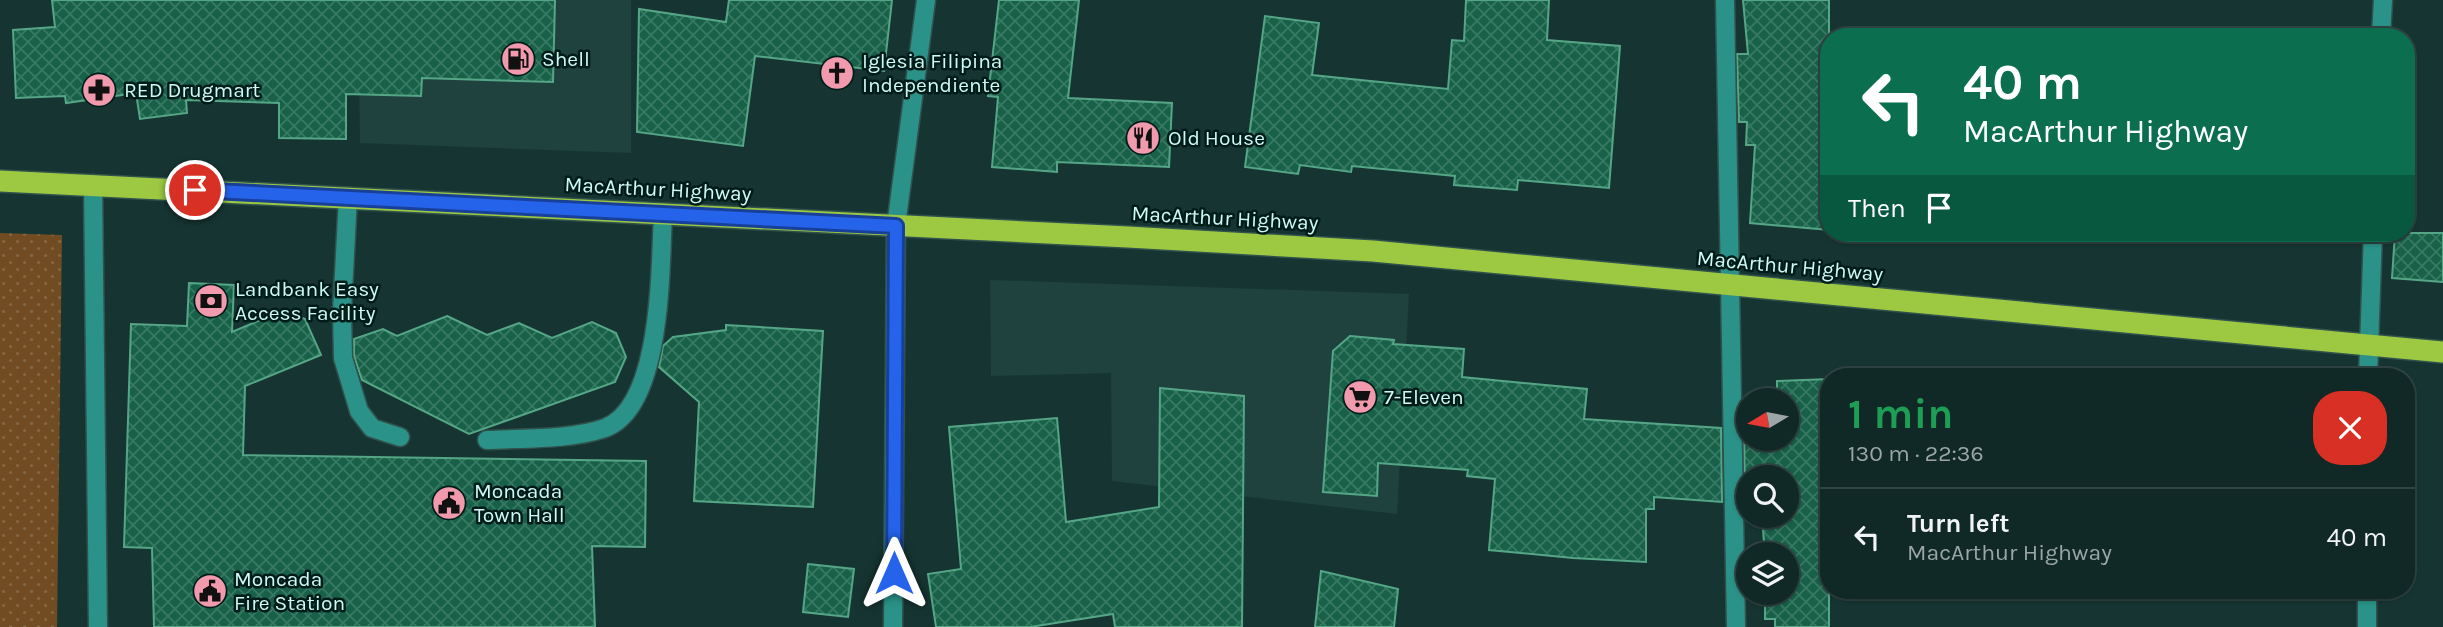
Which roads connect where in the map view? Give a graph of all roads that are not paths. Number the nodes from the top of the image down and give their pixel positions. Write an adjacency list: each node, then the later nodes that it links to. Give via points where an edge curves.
1 (926, 0): 9 (street)
2 (1725, 0): 11 (street)
3 (2383, 0): 4 (street)
4 (2381, 28)
5 (0, 181): 6 (highway, MacArthur Highway)
6 (93, 184): 7 (highway, MacArthur Highway); 18 (street)
7 (348, 197): 8 (highway, MacArthur Highway); 15 (street, via 343,358 359,411 372,428)
8 (663, 214): 9 (highway, MacArthur Highway); 16 (street, via 657,323 644,380 628,412 606,427 556,437)
9 (896, 226): 11 (highway, MacArthur Highway, via 1373,251); 19 (street)
10 (2373, 242): 12 (street)
11 (1728, 285): 12 (highway, MacArthur Highway); 20 (street)
12 (2368, 344): 13 (highway, MacArthur Highway); 14 (street)
13 (2443, 352)
14 (2368, 368)
15 (400, 437)
16 (487, 440)
17 (2367, 599): 21 (street)
18 (98, 627)
19 (893, 627)
20 (1736, 627)
21 (2367, 627)

